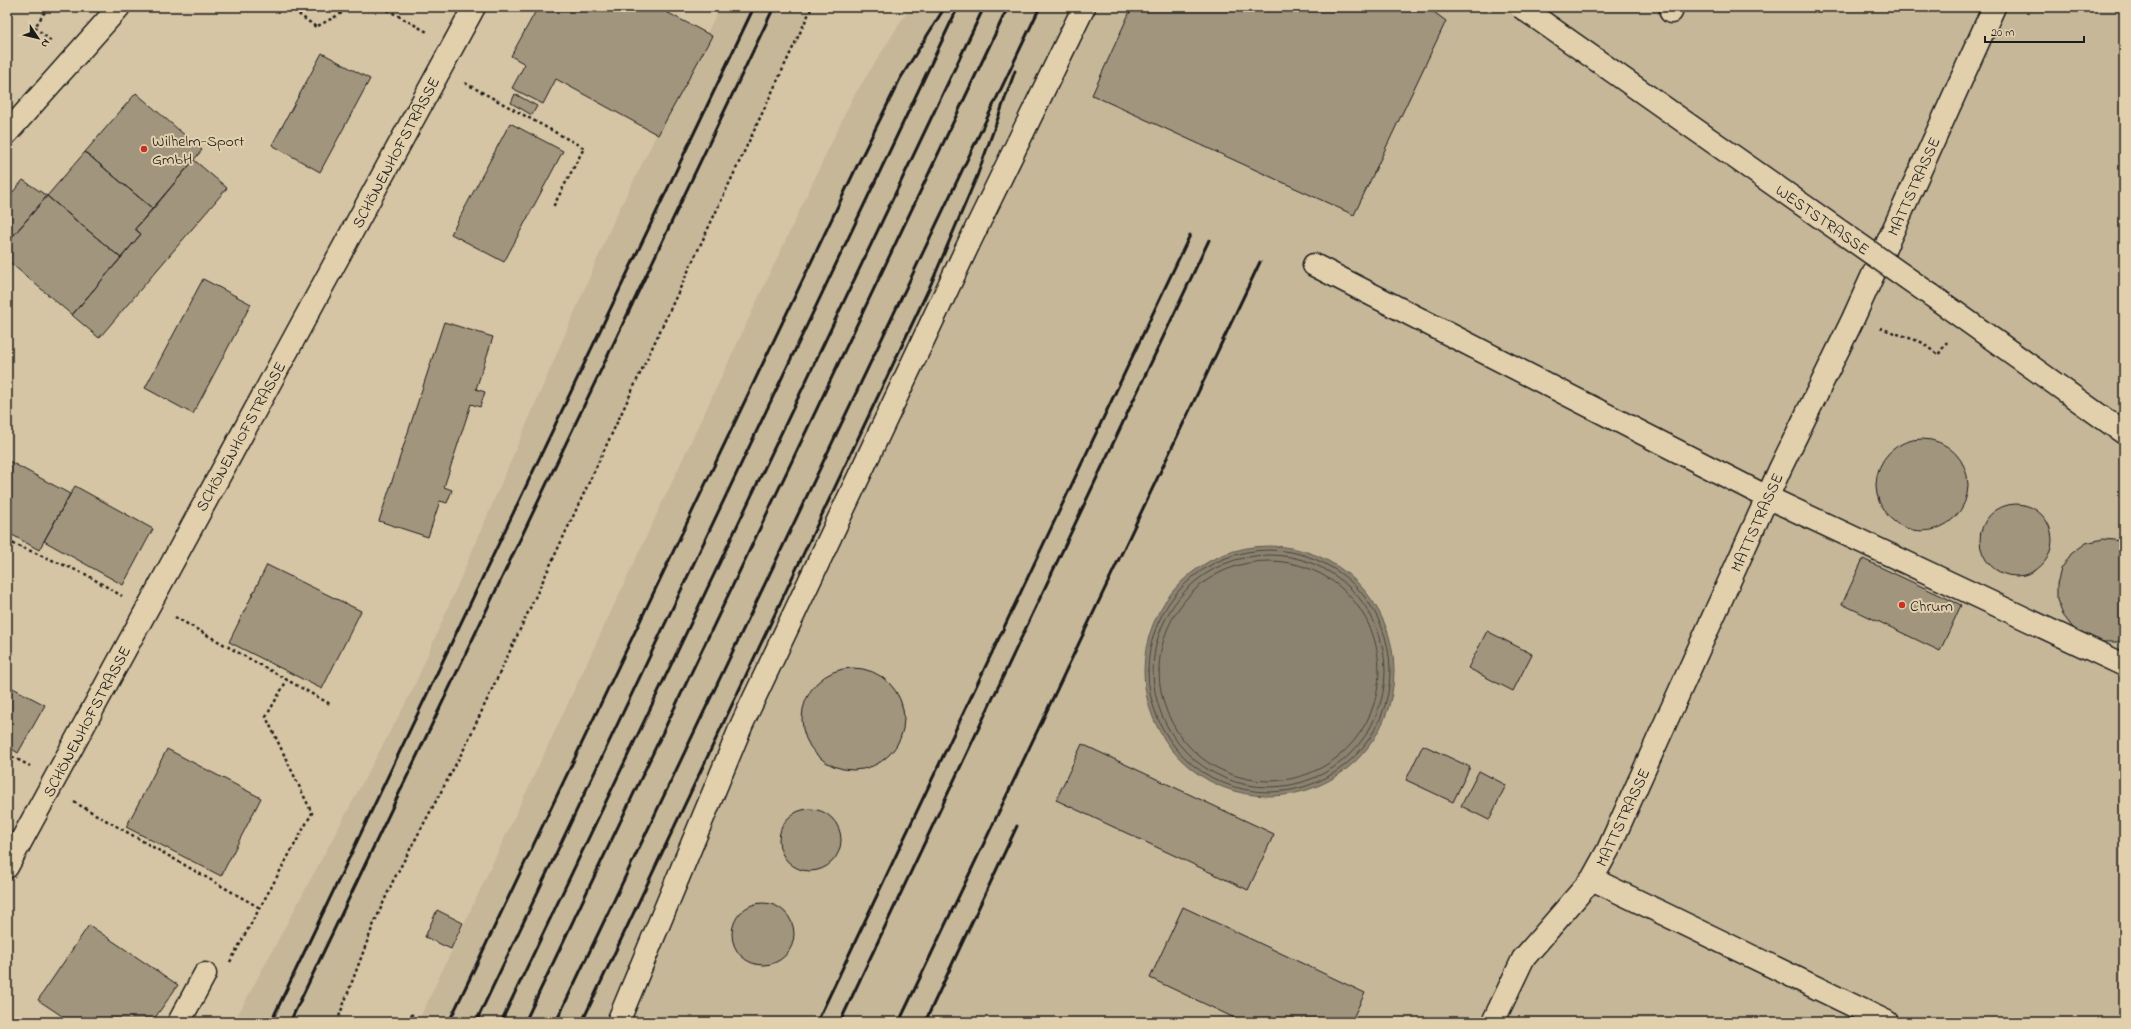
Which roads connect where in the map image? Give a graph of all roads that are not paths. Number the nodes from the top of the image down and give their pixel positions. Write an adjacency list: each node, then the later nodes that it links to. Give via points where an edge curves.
1 (119, 7): 6 (street)
2 (474, 7): 11 (street, SCHÖNENHOFSTRASSE)
3 (1084, 7): 15 (street, via 970,241 742,724)
4 (1521, 7): 8 (street, WESTSTRASSE, bridge)
5 (1994, 7): 9 (street, MATTSTRASSE, via 1853,319)
6 (7, 133)
7 (1314, 265): 9 (street)
8 (2124, 433)
9 (1767, 497): 10 (street); 12 (street, MATTSTRASSE, via 1608,850)
10 (2124, 665)
11 (7, 867)
12 (1592, 879): 16 (street, MATTSTRASSE, via 1523,960); 17 (street)
13 (205, 974): 14 (street)
14 (179, 1022)
15 (618, 1022)
16 (1493, 1022)
17 (1887, 1022)

